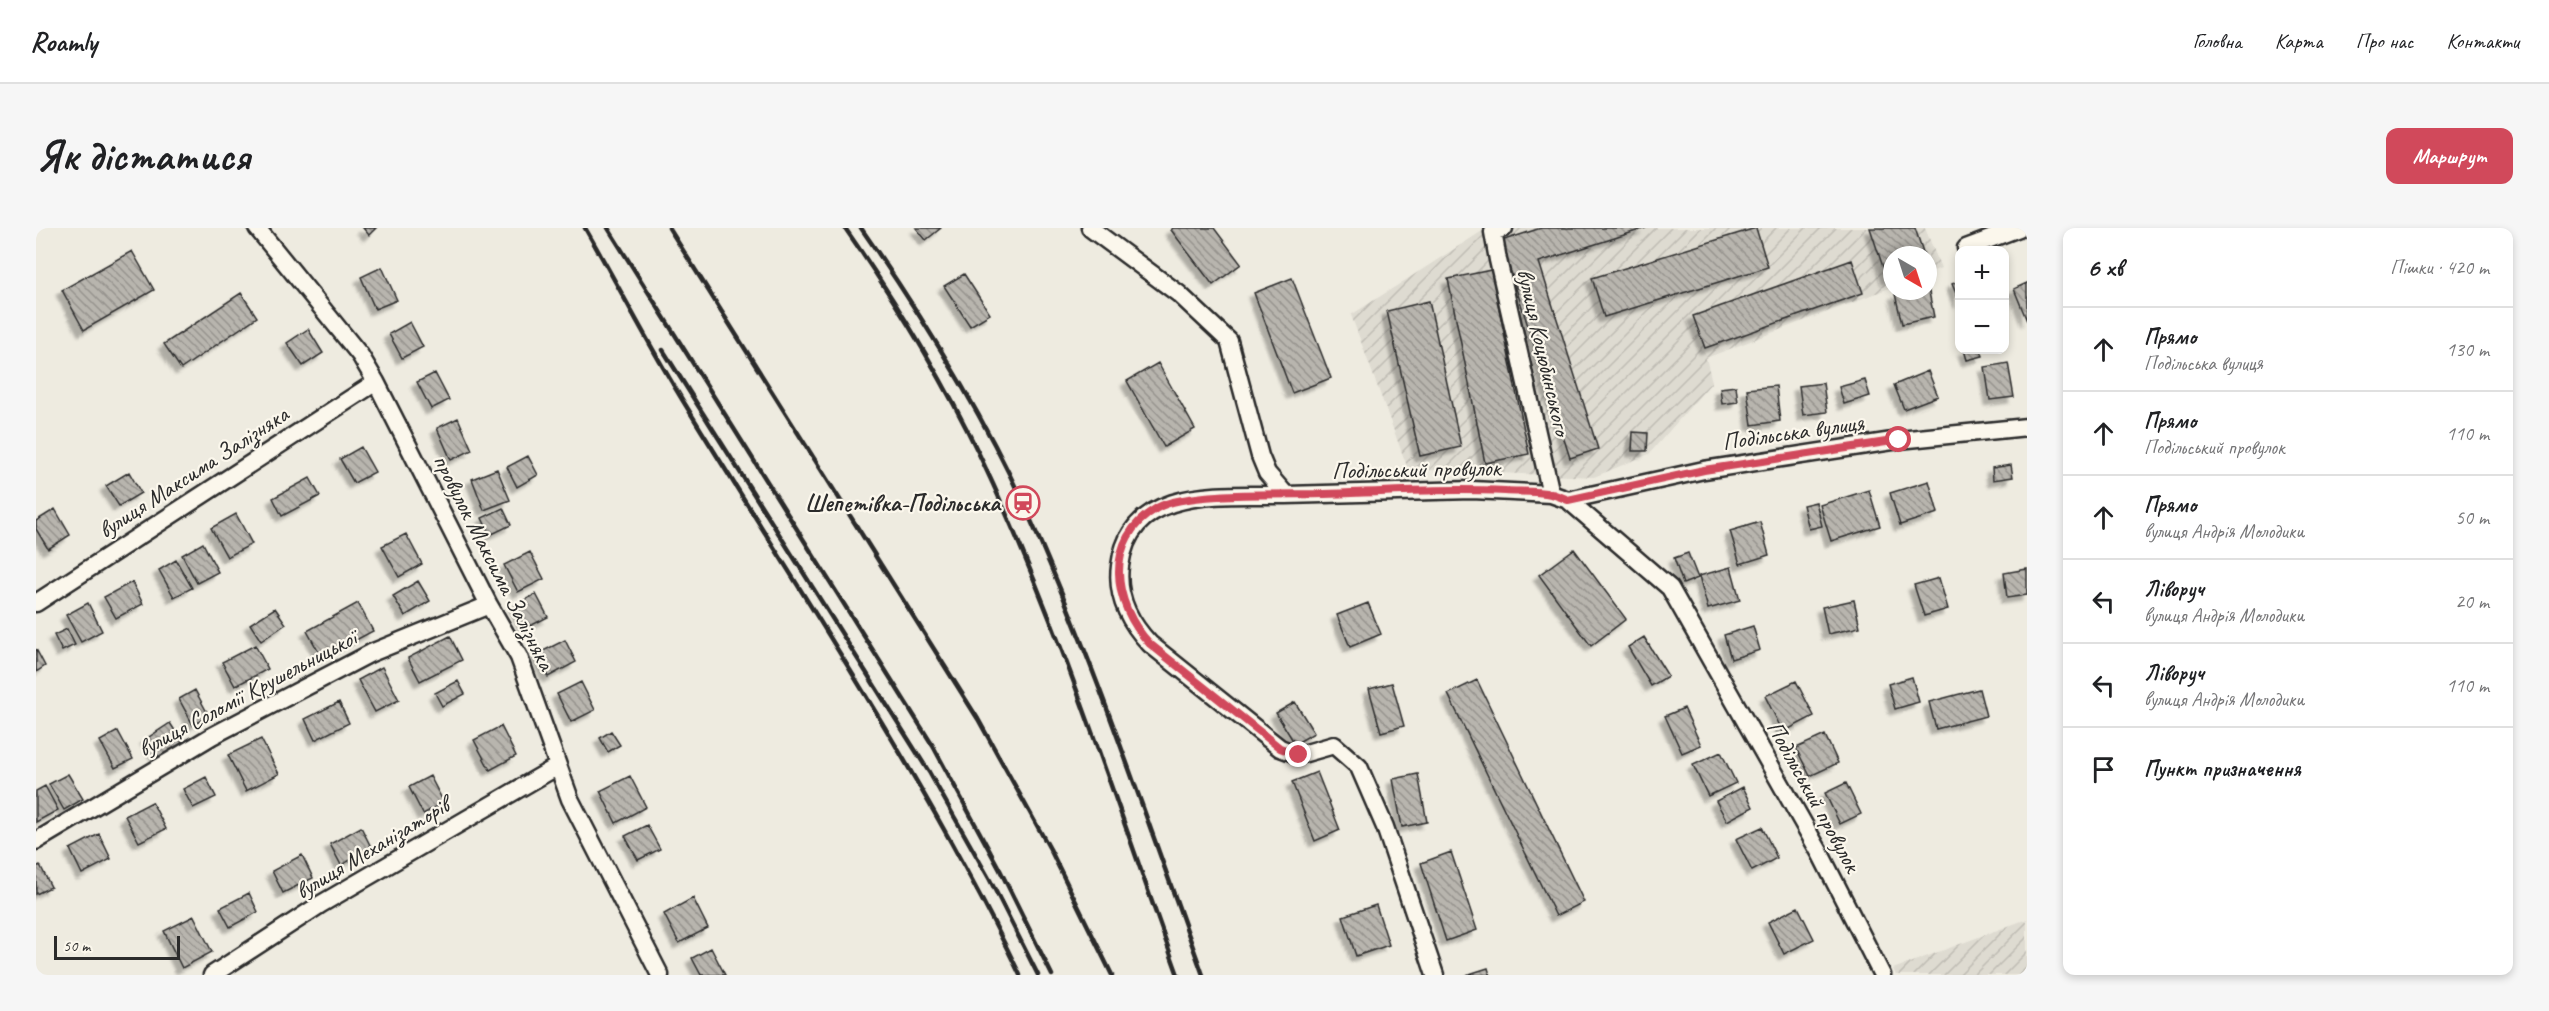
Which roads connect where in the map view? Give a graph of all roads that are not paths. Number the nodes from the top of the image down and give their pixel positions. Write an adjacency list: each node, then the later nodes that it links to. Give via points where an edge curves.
1 (257, 228): 6 (street, провулок Максима Залізняка, via 360,355)
2 (1090, 228): 9 (street, via 1179,294 1229,341 1260,456 1267,473)
3 (1504, 228): 8 (street, вулиця Коцюбинського, via 1493,232)
4 (2019, 228): 5 (street)
5 (1971, 246)
6 (376, 382): 11 (street, вулиця Максима Залізняка); 12 (street, провулок Максима Залізняка)
7 (2027, 427): 10 (street, Подільська вулиця, via 1899,440 1704,470)
8 (1551, 494): 9 (street, Подільський провулок, via 1472,490); 10 (street, Подільський провулок)
9 (1286, 495): 17 (street, Подільський провулок, via 1209,497 1158,507 1127,536 1119,574 1121,595 1136,629 1150,644 1280,748 1299,755 1334,745 1359,767 1385,827)
10 (1568, 500): 18 (street, Подільський провулок, via 1671,588 1820,853)
11 (36, 603)
12 (489, 604): 13 (street, провулок Максима Залізняка, via 519,657); 14 (street, вулиця Соломії Крушельницької, via 371,653 244,719)
13 (558, 766): 15 (street, вулиця Механізаторів, via 321,904); 16 (street, провулок Максима Залізняка, via 570,799)
14 (36, 841)
15 (212, 975)
16 (660, 975)
17 (1435, 975)
18 (1882, 975)

